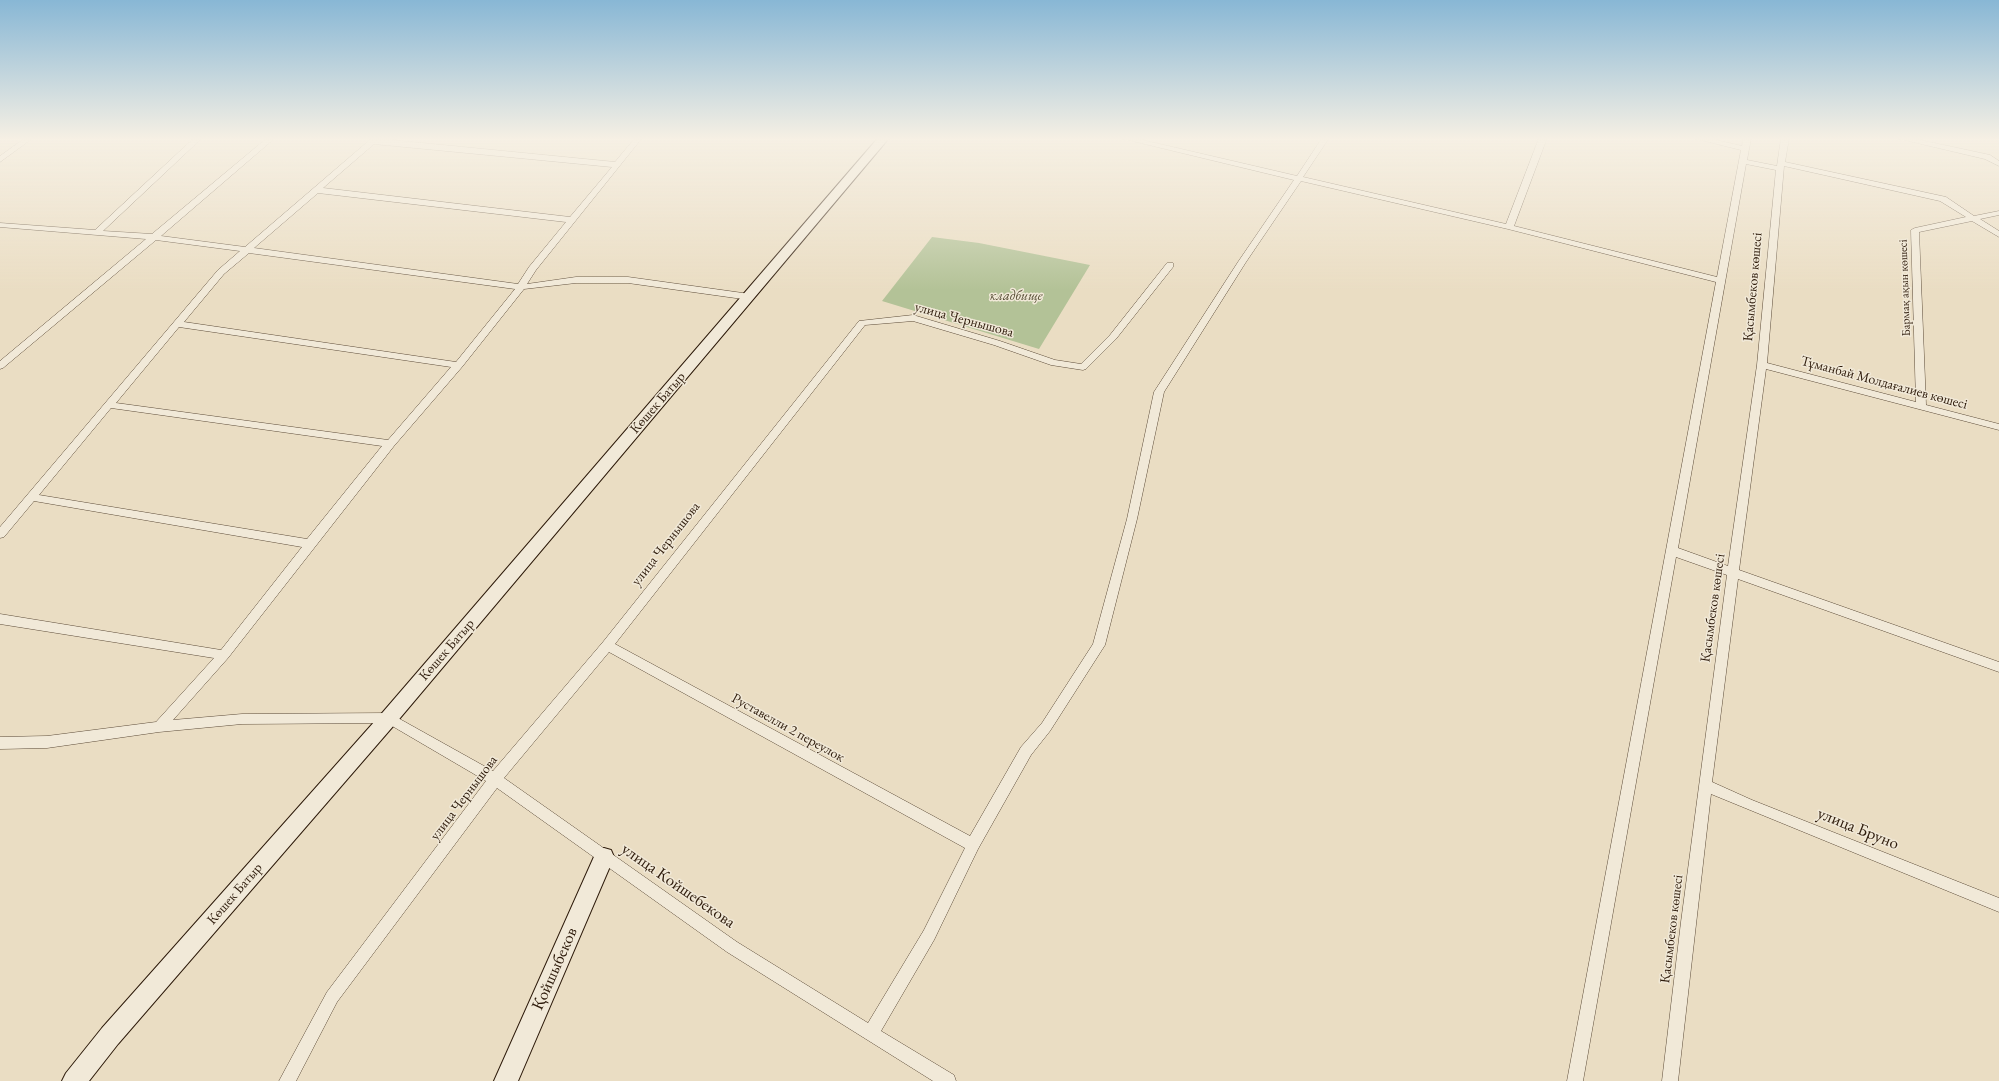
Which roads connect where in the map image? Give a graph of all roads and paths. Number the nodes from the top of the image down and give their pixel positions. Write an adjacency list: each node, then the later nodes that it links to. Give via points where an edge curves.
1 (144, 188): 17 (street)
2 (211, 188): 19 (street)
3 (598, 188): 14 (street)
4 (841, 188): 24 (street, Көшек Батыр)
5 (1292, 188): 47 (street, via 1159,392 1132,519 1099,645 1046,727 1026,752)
6 (1340, 188): 16 (street)
7 (1524, 188): 16 (street)
8 (1737, 188): 22 (street)
9 (1778, 188): 27 (street, Қасымбеков көшесі)
10 (1891, 188): 13 (street, via 1943,199)
11 (316, 190): 14 (street); 20 (street)
12 (1999, 213): 13 (street, Бармақ ақын көшесі)
13 (1973, 218): 18 (street); 30 (street, Бармақ ақын көшесі, via 1915,230)
14 (572, 220): 23 (street, via 532,269)
15 (0, 225): 17 (street)
16 (1509, 227): 22 (street)
17 (98, 231): 19 (street)
18 (1999, 236)
19 (153, 237): 20 (street); 28 (street)
20 (248, 248): 23 (street); 25 (street, via 221,272)
21 (1170, 265): 39 (street, улица Чернышова, via 1113,337 1083,367 1054,363 913,318 862,323)
22 (1722, 281): 36 (street)
23 (521, 287): 24 (street, via 576,280 628,280); 26 (street)
24 (750, 296): 42 (street, Көшек Батыр)
25 (177, 324): 26 (street); 29 (street)
26 (459, 365): 32 (street)
27 (1762, 365): 30 (street, Тұманбай Молдағалиев көшесі); 37 (street, Қасымбеков көшесі)
28 (0, 366)
29 (111, 405): 32 (street); 33 (street)
30 (1921, 407): 31 (street, Тұманбай Молдағалиев көшесі)
31 (1999, 427)
32 (390, 444): 35 (street)
33 (31, 497): 34 (street); 35 (street)
34 (0, 534)
35 (310, 544): 40 (street)
36 (1673, 551): 37 (street); 55 (street)
37 (1733, 573): 41 (street); 46 (street, Қасымбеков көшесі)
38 (0, 619): 40 (street)
39 (607, 645): 45 (street, улица Чернышова); 47 (street, Руставелли 2 переулок)
40 (224, 655): 43 (street)
41 (1999, 667)
42 (389, 718): 43 (street, via 242,719); 45 (street, улица Койшебекова); 51 (street, Көшек Батыр, via 115,1030)
43 (159, 727): 44 (street, via 47,742)
44 (0, 744)
45 (495, 779): 48 (street, улица Койшебекова); 52 (street, улица Чернышова, via 332,997)
46 (1705, 785): 49 (street, улица Бруно); 56 (street, Қасымбеков көшесі)
47 (973, 846): 50 (street, via 929,935)
48 (604, 857): 50 (street, улица Койшебекова, via 732,948); 53 (street, Қойшыбеков)
49 (1999, 905)
50 (871, 1033): 54 (street, улица Койшебекова)
51 (74, 1081)
52 (287, 1081)
53 (506, 1081)
54 (948, 1081)
55 (1575, 1081)
56 (1670, 1081)

